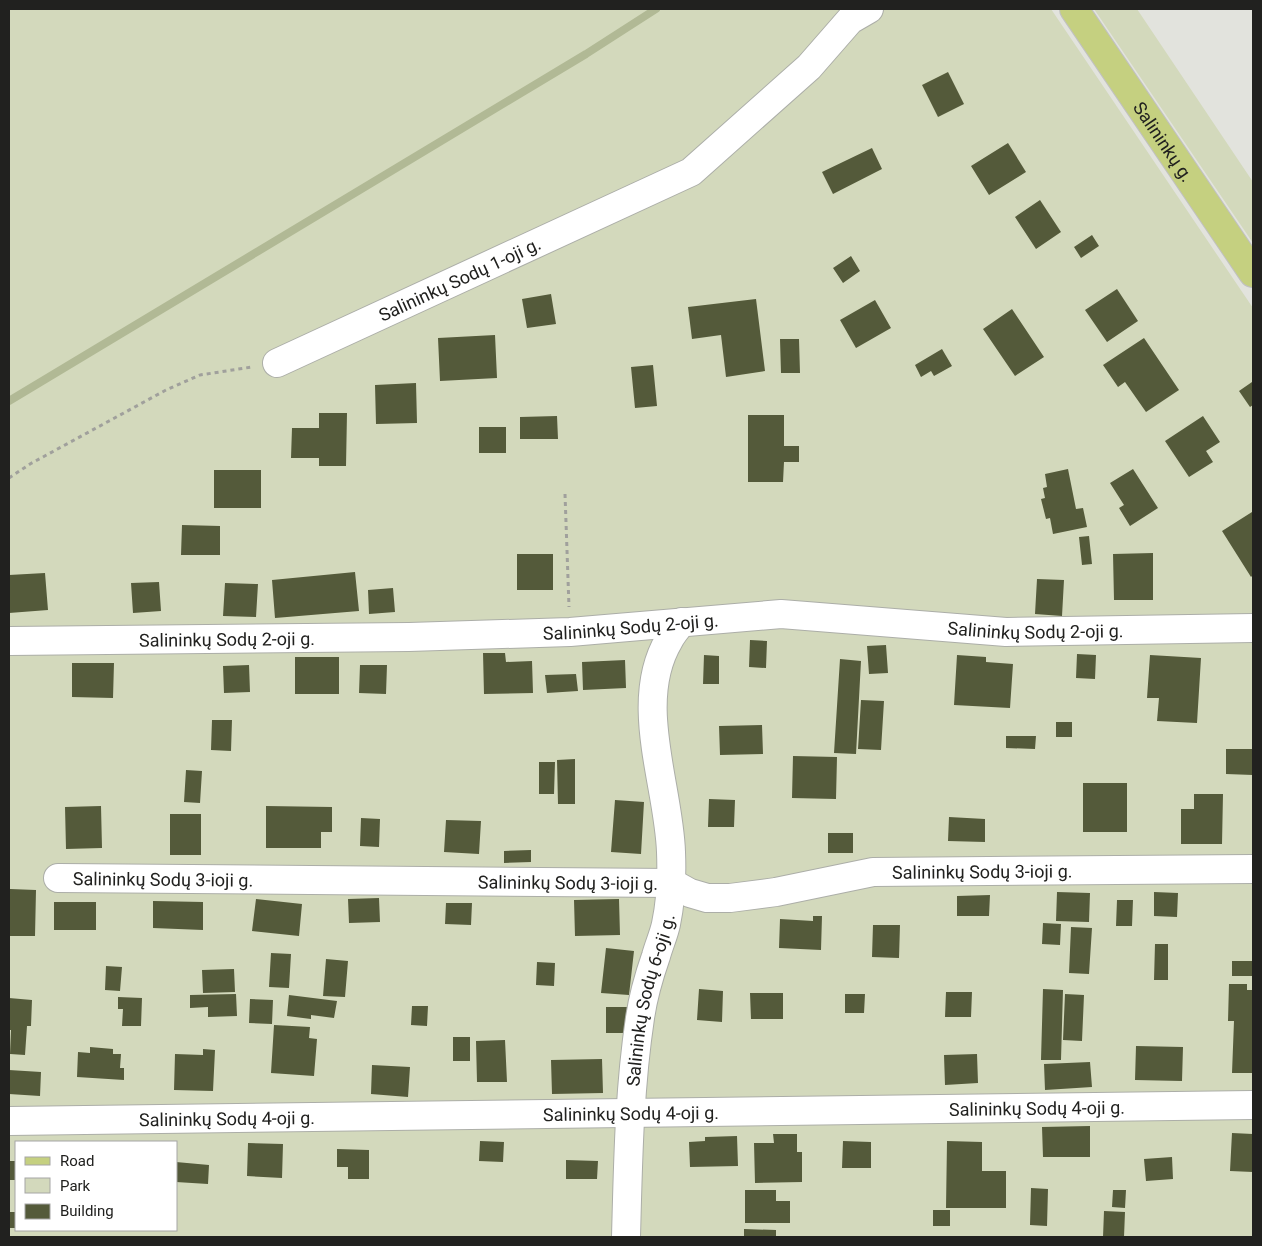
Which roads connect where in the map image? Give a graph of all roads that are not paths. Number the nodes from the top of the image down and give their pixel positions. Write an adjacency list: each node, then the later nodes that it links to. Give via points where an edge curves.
1 (869, 9): 4 (street, Salininkų Sodų 1-oji g., via 850,20 809,67 691,172)
2 (1074, 9): 3 (main road, Salininkų g.)
3 (1253, 273)
4 (277, 363)
5 (682, 622): 6 (street, Salininkų Sodų 2-oji g., via 780,614 1006,632); 7 (street, Salininkų Sodų 2-oji g., via 570,632 408,637); 10 (street, Salininkų Sodų 6-oji g., via 668,641 660,662 654,682 652,709 671,850)
6 (1253, 628)
7 (9, 641)
8 (1253, 869): 10 (street, Salininkų Sodų 3-ioji g., via 873,872 730,898 707,898)
9 (58, 878): 10 (street, Salininkų Sodų 3-ioji g.)
10 (672, 883): 12 (street, Salininkų Sodų 6-oji g., via 666,925 640,1017)
11 (1253, 1105): 12 (street, Salininkų Sodų 4-oji g.)
12 (630, 1112): 13 (street, Salininkų Sodų 4-oji g.); 14 (street, Salininkų Sodų 6-oji g.)
13 (9, 1121)
14 (626, 1237)

